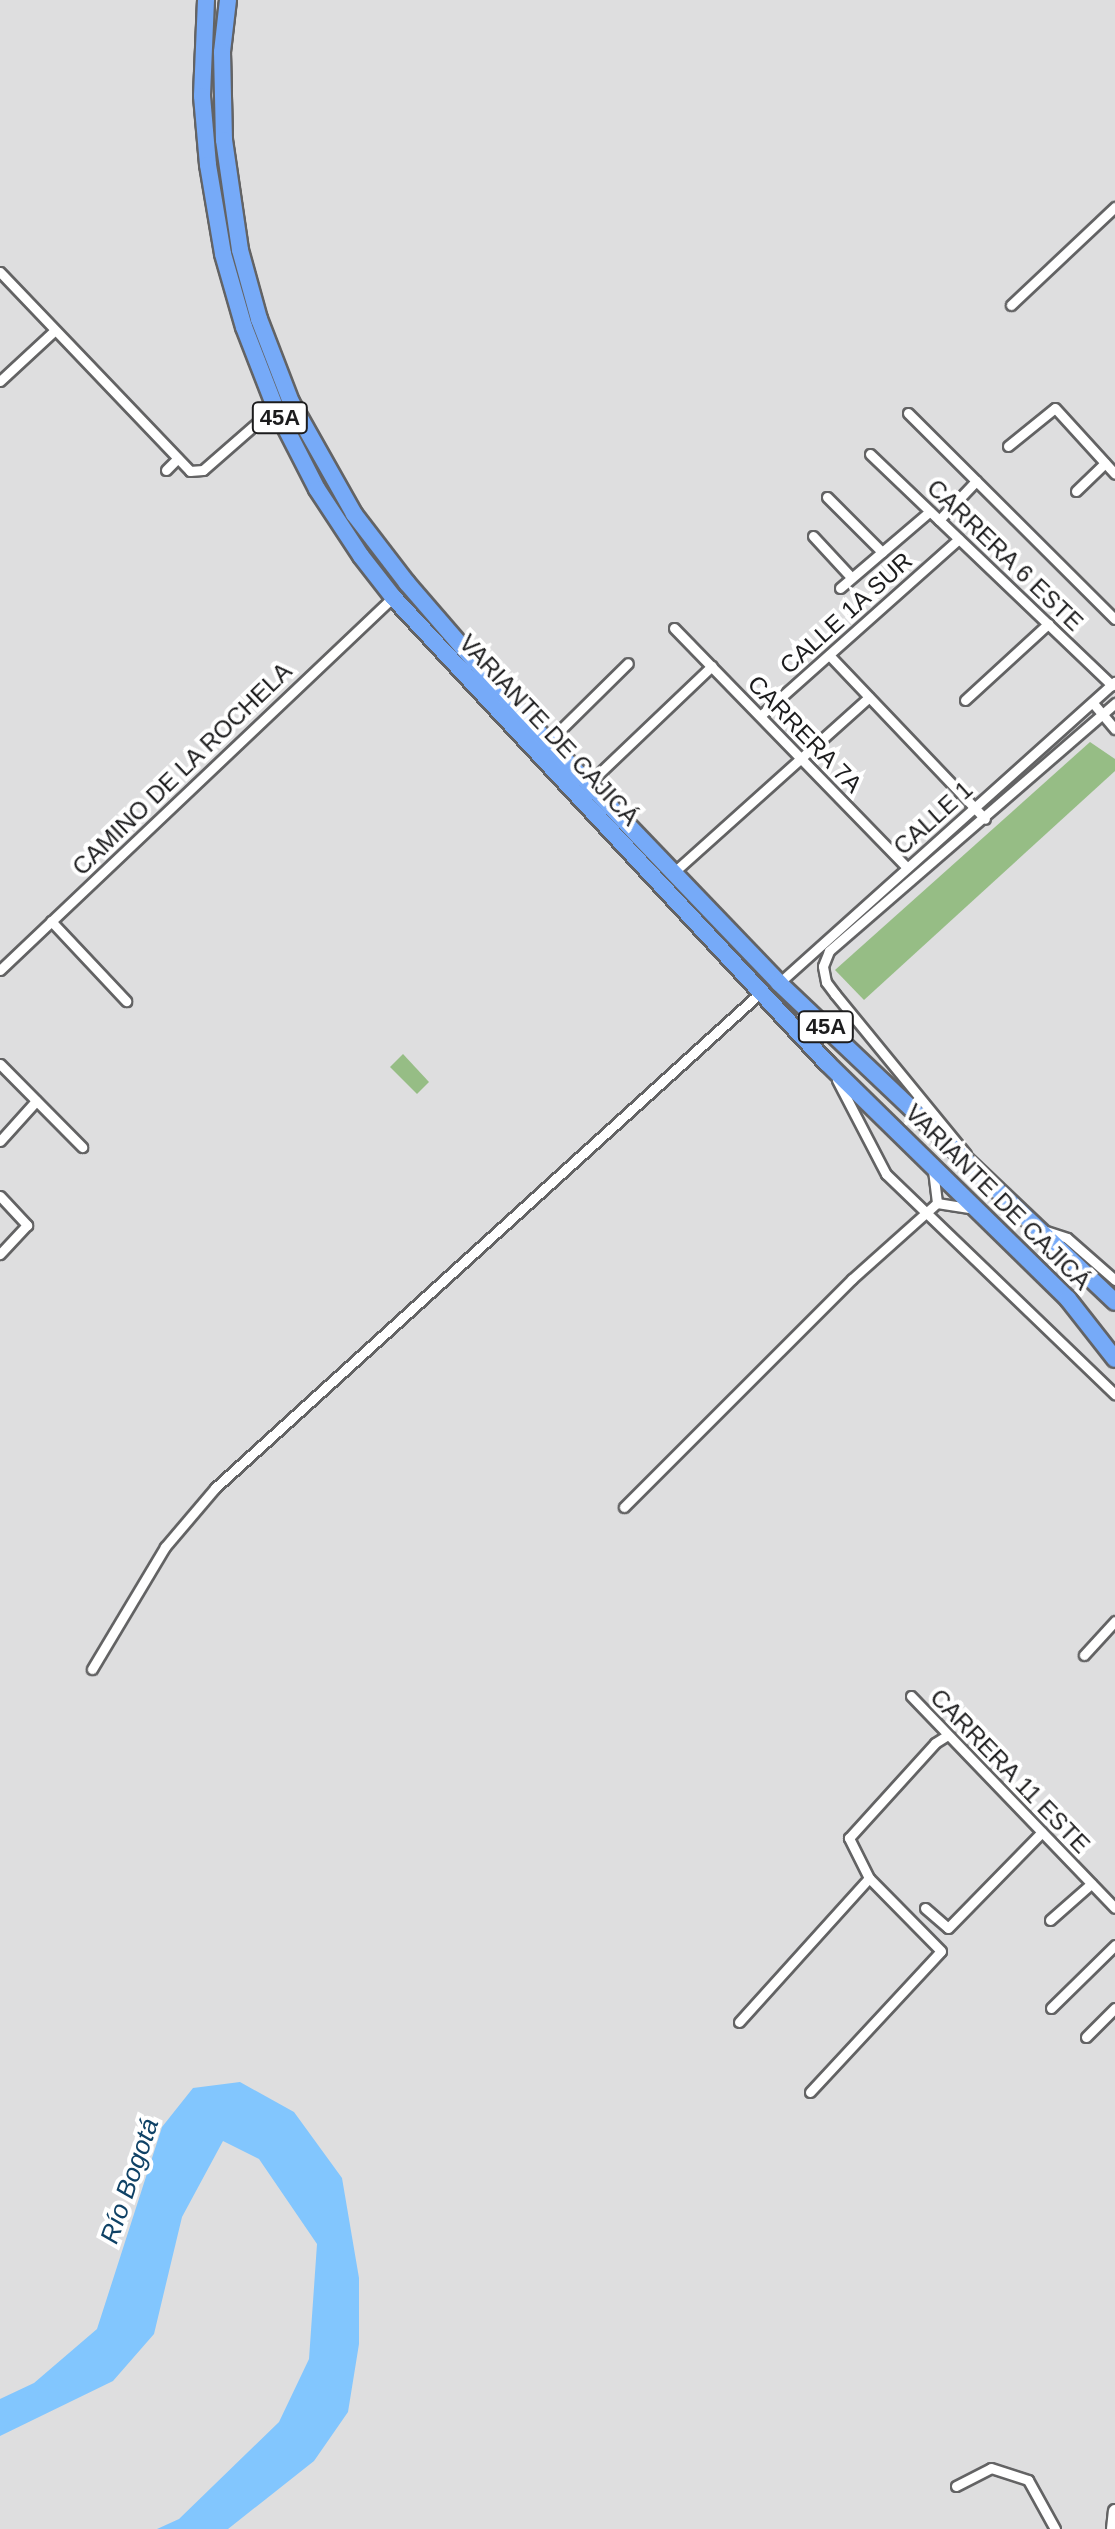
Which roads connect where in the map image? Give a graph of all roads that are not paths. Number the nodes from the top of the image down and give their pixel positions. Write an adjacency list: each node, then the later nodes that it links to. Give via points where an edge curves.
1 (206, 0): 8 (highway, VARIANTE DE CAJICÁ / 45A, via 202,96 216,218 244,327)
2 (228, 0): 40 (highway, VARIANTE DE CAJICÁ / 45A, via 222,52 224,140 233,212 259,319 291,402 354,514 407,583)
3 (1115, 207): 5 (street)
4 (0, 272): 6 (street)
5 (1011, 305)
6 (54, 331): 7 (street); 12 (street)
7 (0, 381)
8 (275, 407): 12 (street, via 203,470 190,471); 26 (highway, VARIANTE DE CAJICÁ / 45A, via 317,489)
9 (908, 413): 16 (street)
10 (1008, 446): 13 (street, via 1055,408)
11 (870, 454): 19 (street, CARRERA 6 ESTE)
12 (177, 459): 14 (street)
13 (1105, 463): 15 (street); 17 (street)
14 (166, 470)
15 (1115, 474)
16 (976, 481): 20 (street); 27 (street)
17 (1076, 491)
18 (827, 497): 23 (street)
19 (930, 511): 20 (street, CARRERA 6 ESTE); 23 (street)
20 (939, 520): 22 (street, CARRERA 6 ESTE)
21 (813, 536): 24 (street)
22 (959, 539): 28 (street, CARRERA 6 ESTE); 30 (street, CALLE 1A SUR)
23 (882, 552): 24 (street)
24 (851, 577): 25 (street)
25 (840, 588)
26 (393, 597): 47 (street, CAMINO DE LA ROCHELA); 50 (highway, VARIANTE DE CAJICÁ / 45A)
27 (1115, 619)
28 (1048, 624): 33 (street, CARRERA 6 ESTE); 35 (street)
29 (674, 628): 32 (street, CARRERA 7A)
30 (829, 655): 34 (street); 38 (street, CALLE 1A SUR)
31 (628, 663): 40 (street)
32 (712, 666): 38 (street, CARRERA 7A); 42 (street)
33 (1113, 684): 36 (street, CALLE 1)
34 (869, 697): 41 (street); 43 (street)
35 (965, 700)
36 (1096, 700): 37 (street); 43 (street, CALLE 1)
37 (1110, 710): 39 (street); 44 (street, CALLE 1)
38 (760, 716): 41 (street, CARRERA 7A)
39 (1115, 729)
40 (548, 742): 42 (highway, VARIANTE DE CAJICÁ / 45A)
41 (801, 758): 45 (street, CARRERA 7A); 46 (street)
42 (588, 784): 46 (highway, VARIANTE DE CAJICÁ / 45A)
43 (975, 807): 44 (street); 45 (street, CALLE 1)
44 (985, 819): 58 (street, CALLE 1, via 829,951 823,966 826,982)
45 (907, 868): 49 (street, CALLE 1)
46 (673, 873): 49 (highway, VARIANTE DE CAJICÁ / 45A)
47 (51, 921): 48 (street, CAMINO DE LA ROCHELA); 51 (street)
48 (0, 970)
49 (779, 983): 58 (highway, VARIANTE DE CAJICÁ / 45A)
50 (761, 992): 52 (highway, VARIANTE DE CAJICÁ / 45A); 72 (street, via 215,1488 165,1547)
51 (126, 1001)
52 (827, 1063): 57 (highway, VARIANTE DE CAJICÁ / 45A); 62 (street, via 886,1174)
53 (0, 1064): 54 (street)
54 (36, 1101): 55 (street); 56 (street)
55 (0, 1141)
56 (82, 1147)
57 (933, 1162): 60 (street); 61 (highway, VARIANTE DE CAJICÁ / 45A)
58 (972, 1165): 63 (highway, VARIANTE DE CAJICÁ / 45A)
59 (0, 1196): 64 (street, via 27,1225)
60 (937, 1203): 61 (street); 62 (street)
61 (979, 1210): 67 (highway, VARIANTE DE CAJICÁ / 45A, via 1068,1299)
62 (925, 1213): 68 (street); 69 (street)
63 (1036, 1228): 65 (street, via 1067,1238); 66 (highway, VARIANTE DE CAJICÁ / 45A)
64 (0, 1254)
65 (1115, 1280)
66 (1115, 1302)
67 (1115, 1359)
68 (1115, 1394)
69 (624, 1507)
70 (1115, 1621): 71 (street)
71 (1084, 1655)
72 (92, 1669)
73 (911, 1696): 74 (street, CARRERA 11 ESTE)
74 (948, 1735): 75 (street, CARRERA 11 ESTE); 76 (street, via 849,1838)
75 (1042, 1832): 77 (street, CARRERA 11 ESTE); 78 (street, via 948,1928)
76 (869, 1878): 84 (street); 86 (street, via 941,1951)
77 (1091, 1884): 79 (street, CARRERA 11 ESTE); 80 (street)
78 (925, 1908)
79 (1115, 1908)
80 (1050, 1920)
81 (1115, 1945): 82 (street)
82 (1051, 2008)
83 (1115, 2008): 85 (street)
84 (739, 2022)
85 (1086, 2037)
86 (810, 2092)
87 (956, 2486): 89 (street, via 991,2468 1028,2480)
88 (1115, 2511): 90 (street)
89 (1055, 2529)
90 (1113, 2529)

